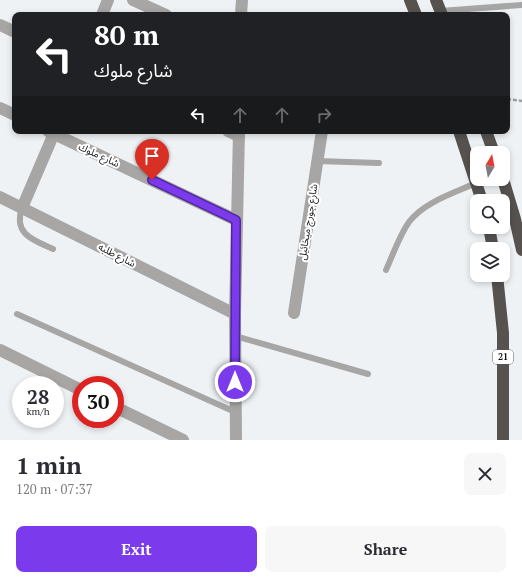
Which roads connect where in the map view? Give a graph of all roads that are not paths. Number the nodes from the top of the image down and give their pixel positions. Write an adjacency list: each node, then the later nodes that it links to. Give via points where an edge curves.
1 (108, 0): 7 (street)
2 (132, 0): 8 (street)
3 (242, 0): 9 (street)
4 (410, 0): 10 (highway)
5 (522, 5): 6 (lane)
6 (439, 9)
7 (103, 12)
8 (159, 12)
9 (241, 12)
10 (415, 12)
11 (0, 25): 12 (street)
12 (12, 31)
13 (0, 108): 14 (street)
14 (12, 114)
15 (51, 134): 28 (street)
16 (56, 134): 29 (street, شارع ملوك)
17 (235, 134): 29 (street)
18 (322, 134): 22 (street, شارع جورج ميخائيل)
19 (460, 134): 24 (highway)
20 (487, 134): 21 (highway)
21 (491, 146)
22 (317, 161): 23 (lane); 34 (street, شارع جورج ميخائيل)
23 (379, 163)
24 (470, 165)
25 (470, 186): 32 (lane, via 438,201 413,217)
26 (505, 186): 31 (highway)
27 (0, 196): 28 (street, شارع طلبه)
28 (22, 208): 30 (lane, via 20,221 24,233); 36 (street, شارع طلبه)
29 (236, 220): 36 (street)
30 (53, 249)
31 (522, 250)
32 (386, 270)
33 (498, 282): 45 (highway, 21, via 502,333)
34 (294, 313)
35 (17, 314): 42 (lane)
36 (235, 314): 37 (street)
37 (235, 336): 39 (lane); 42 (street)
38 (0, 350): 40 (street)
39 (368, 374)
40 (72, 386)
41 (124, 411): 43 (street)
42 (235, 412): 44 (street)
43 (183, 440)
44 (236, 440)
45 (503, 440)

